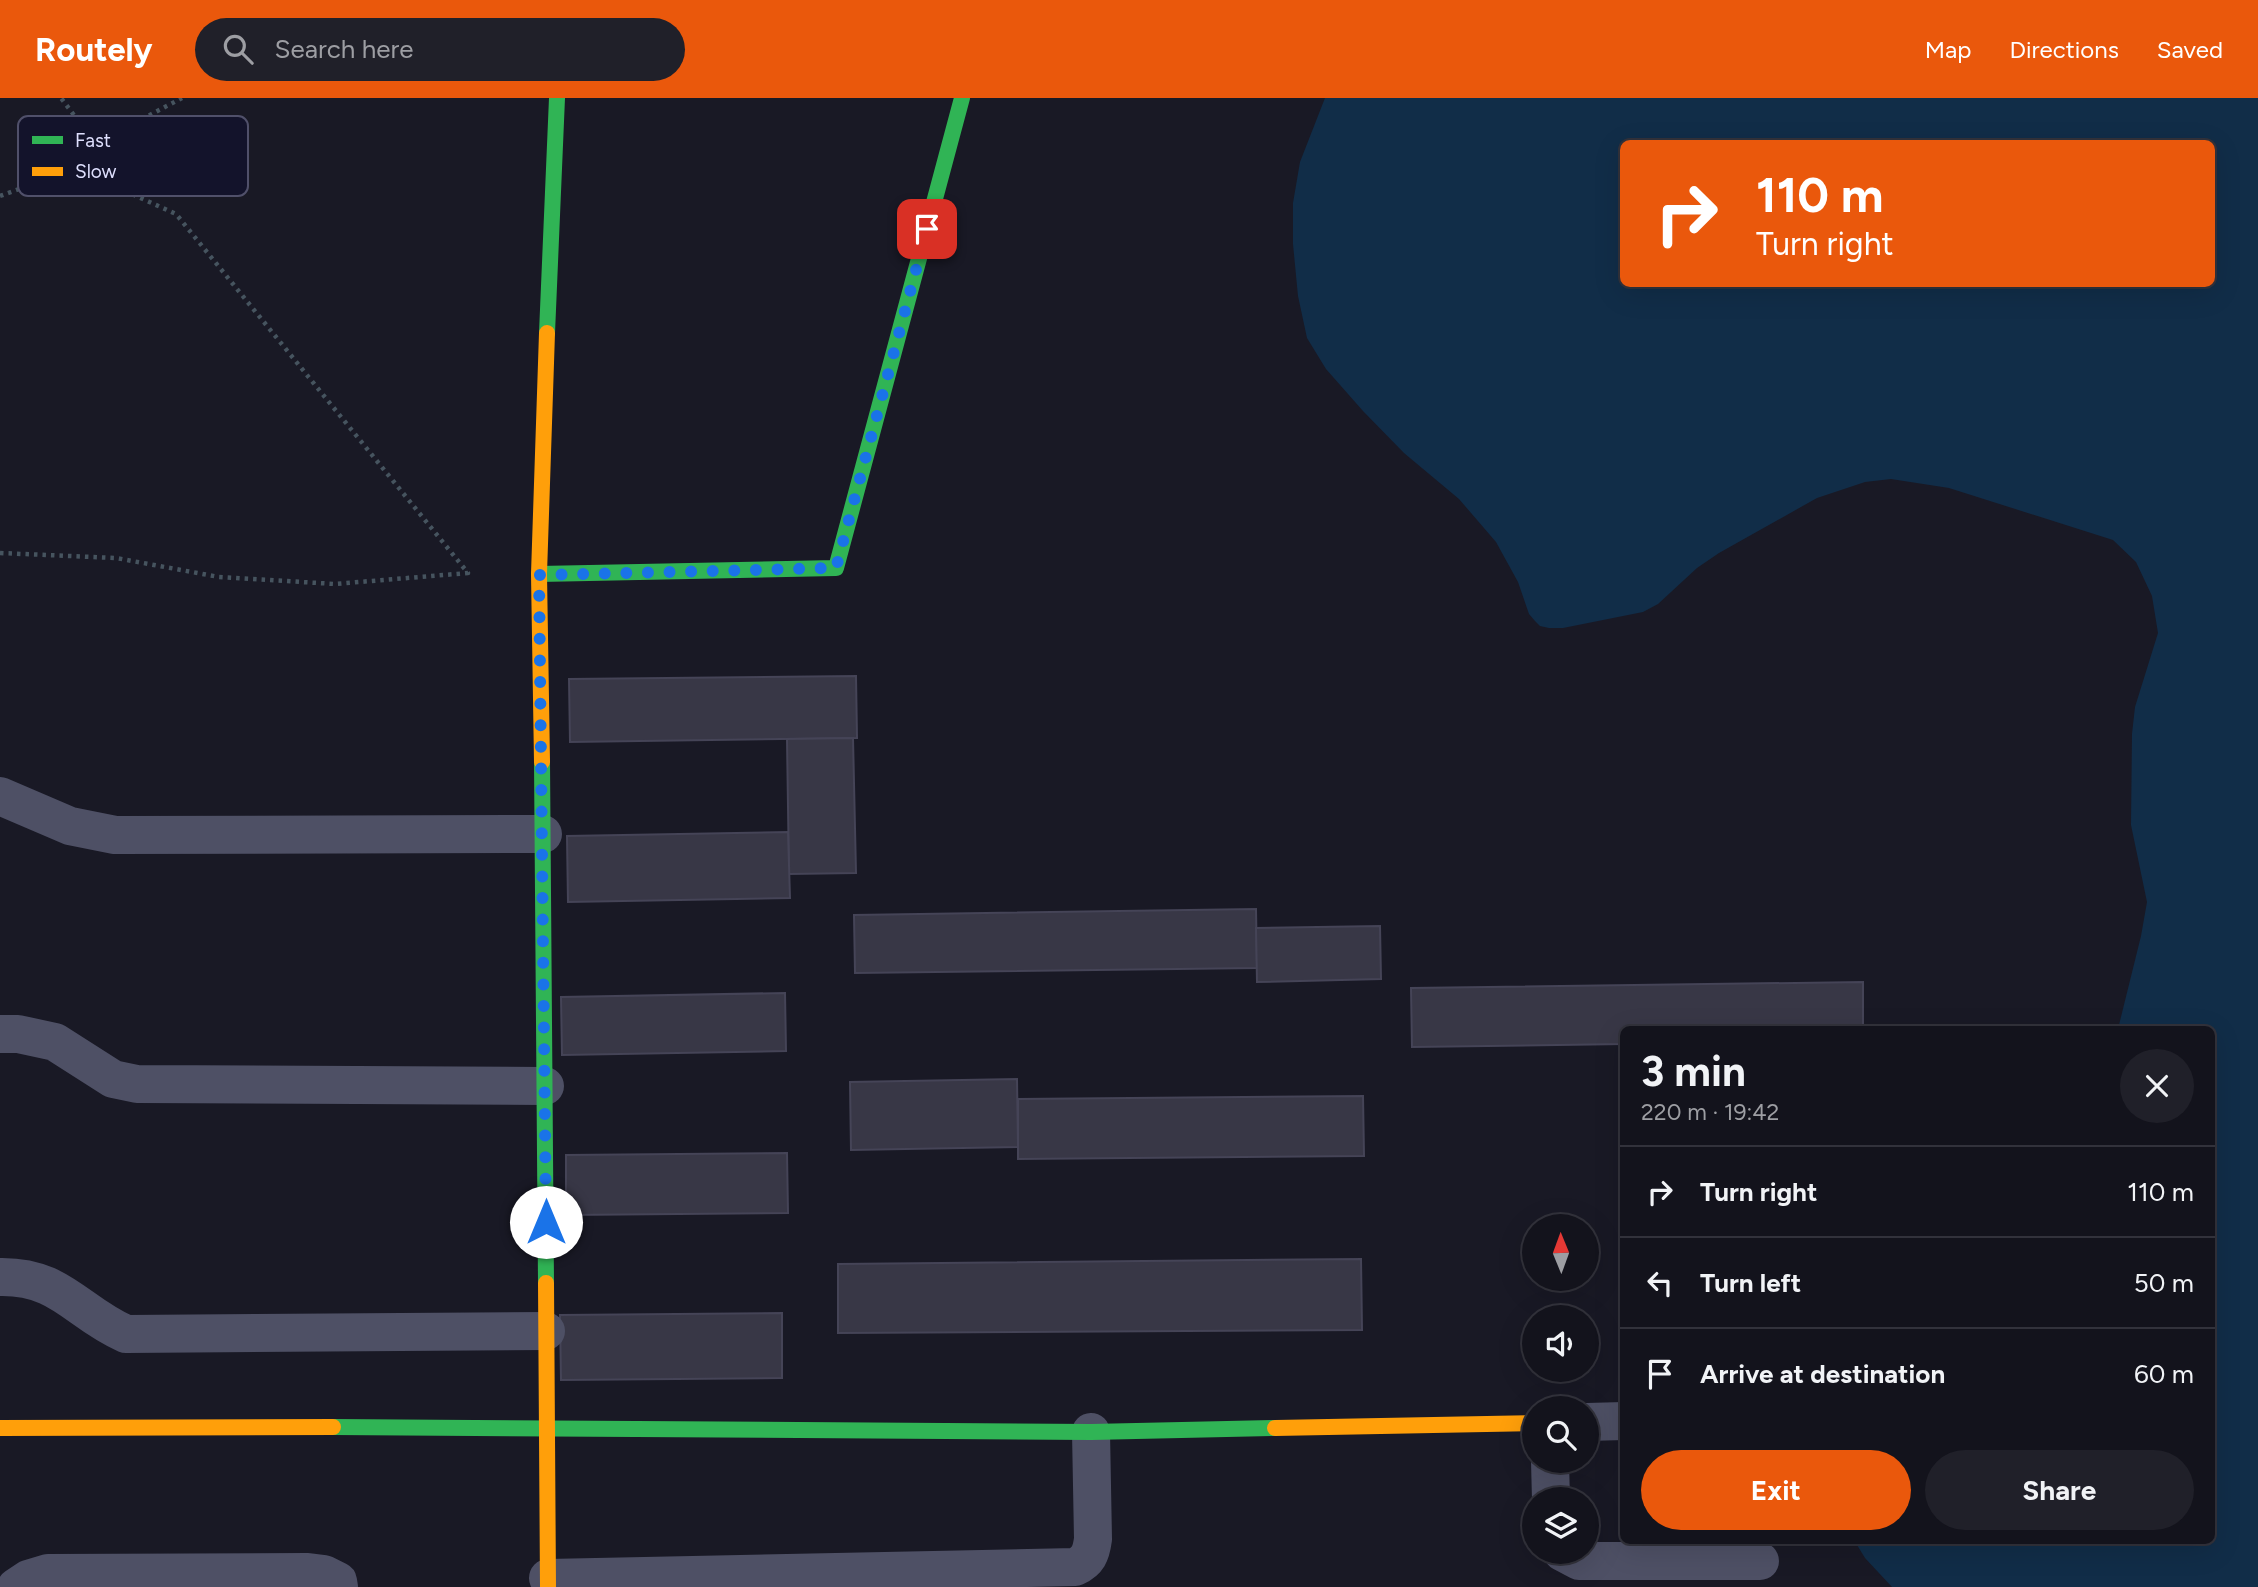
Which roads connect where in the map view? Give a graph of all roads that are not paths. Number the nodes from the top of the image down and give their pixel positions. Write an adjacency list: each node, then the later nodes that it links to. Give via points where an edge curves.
1 (557, 98): 3 (street)
2 (961, 98): 3 (street, via 836,568)
3 (539, 575): 5 (street)
4 (0, 796): 5 (street, via 70,826 114,835)
5 (543, 834): 7 (street)
6 (0, 1034): 7 (street, via 55,1042 113,1079 137,1084)
7 (545, 1086): 9 (street)
8 (0, 1277): 9 (street, via 42,1282 76,1301 104,1325 126,1334)
9 (546, 1331): 13 (street)
10 (1620, 1421): 11 (street)
11 (1599, 1422)
12 (1522, 1423): 15 (street)
13 (547, 1427): 14 (street); 15 (street); 18 (street)
14 (0, 1428)
15 (1091, 1432): 18 (street, via 1093,1539 1091,1553 1075,1567)
16 (1599, 1561): 17 (street)
17 (1760, 1563)
18 (548, 1582)
19 (16, 1587): 20 (street, via 48,1573 294,1572 324,1574)
20 (340, 1587)

